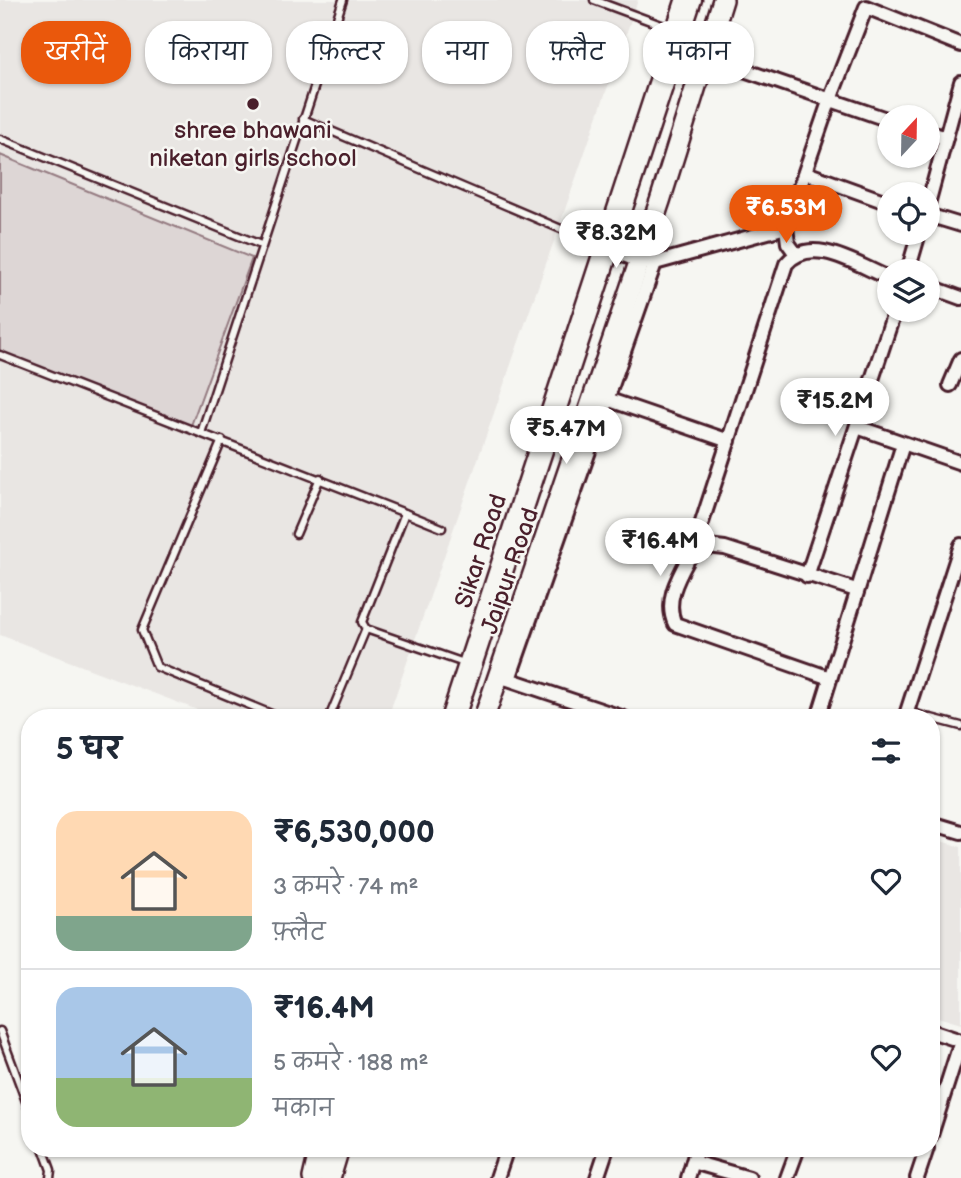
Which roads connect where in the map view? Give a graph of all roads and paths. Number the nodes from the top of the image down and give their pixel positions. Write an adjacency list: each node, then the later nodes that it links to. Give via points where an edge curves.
1 (343, 0): 17 (lane)
2 (594, 0): 7 (lane)
3 (685, 0): 8 (main road, Sikar Road)
4 (698, 0): 28 (lane)
5 (723, 0): 9 (main road, Jaipur Road)
6 (867, 4): 10 (street); 15 (street)
7 (650, 21)
8 (680, 21)
9 (717, 21)
10 (961, 45)
11 (754, 75): 15 (street)
12 (961, 82): 19 (street)
13 (661, 84): 28 (main road, Sikar Road)
14 (698, 84): 30 (main road, Jaipur Road)
15 (829, 102): 16 (street); 21 (street)
16 (877, 116)
17 (303, 120): 27 (lane); 28 (lane)
18 (940, 136): 19 (street)
19 (946, 138): 22 (street)
20 (0, 139): 27 (lane)
21 (806, 173): 23 (street); 26 (street)
22 (934, 182)
23 (877, 199)
24 (940, 219): 25 (street)
25 (961, 225)
26 (786, 227): 29 (street, via 788,243); 30 (street)
27 (261, 245): 40 (lane)
28 (611, 250): 30 (street); 54 (main road, Sikar Road); 60 (lane)
29 (796, 254): 31 (street, via 822,251); 42 (street, via 786,264)
30 (647, 262): 38 (main road, Jaipur Road)
31 (877, 273)
32 (940, 290): 33 (street)
33 (961, 298)
34 (891, 322): 39 (street)
35 (0, 355): 40 (lane)
36 (960, 363): 37 (street)
37 (950, 385)
38 (601, 397): 42 (street); 55 (main road, Jaipur Road)
39 (856, 427): 43 (street); 51 (street)
40 (201, 433): 41 (lane)
41 (222, 440): 45 (lane); 57 (lane, via 142,631 156,667)
42 (729, 441): 50 (street)
43 (903, 444): 44 (street); 52 (street)
44 (961, 463)
45 (320, 478): 46 (lane); 48 (lane)
46 (405, 513): 47 (lane); 53 (lane, via 362,622)
47 (442, 528)
48 (296, 534)
49 (960, 549): 64 (street)
50 (693, 550): 51 (street, via 725,548); 56 (street, via 671,601 675,624)
51 (807, 576): 52 (street)
52 (856, 590): 56 (street)
53 (366, 629): 54 (lane); 58 (lane)
54 (470, 665): 59 (main road, Sikar Road)
55 (504, 677): 61 (main road, Jaipur Road); 62 (street)
56 (830, 678): 63 (street)
57 (259, 709)
58 (333, 709)
59 (454, 709)
60 (464, 709)
61 (488, 709)
62 (598, 709)
63 (821, 709)
64 (908, 709)
65 (940, 721): 66 (lane)
66 (961, 726)
67 (940, 826): 68 (street)
68 (961, 832)
69 (0, 1031): 71 (lane)
70 (940, 1034): 72 (street, via 961,1041)
71 (21, 1088)
72 (940, 1103)
73 (46, 1157): 82 (lane)
74 (318, 1157): 83 (main road)
75 (336, 1157): 84 (main road)
76 (504, 1157): 85 (street)
77 (604, 1157): 86 (street)
78 (694, 1157): 81 (street)
79 (795, 1157): 89 (street)
80 (924, 1157): 90 (street)
81 (693, 1162): 87 (street); 88 (street)
82 (50, 1178)
83 (313, 1178)
84 (330, 1178)
85 (498, 1178)
86 (597, 1178)
87 (688, 1178)
88 (749, 1178)
89 (787, 1178)
90 (917, 1178)

